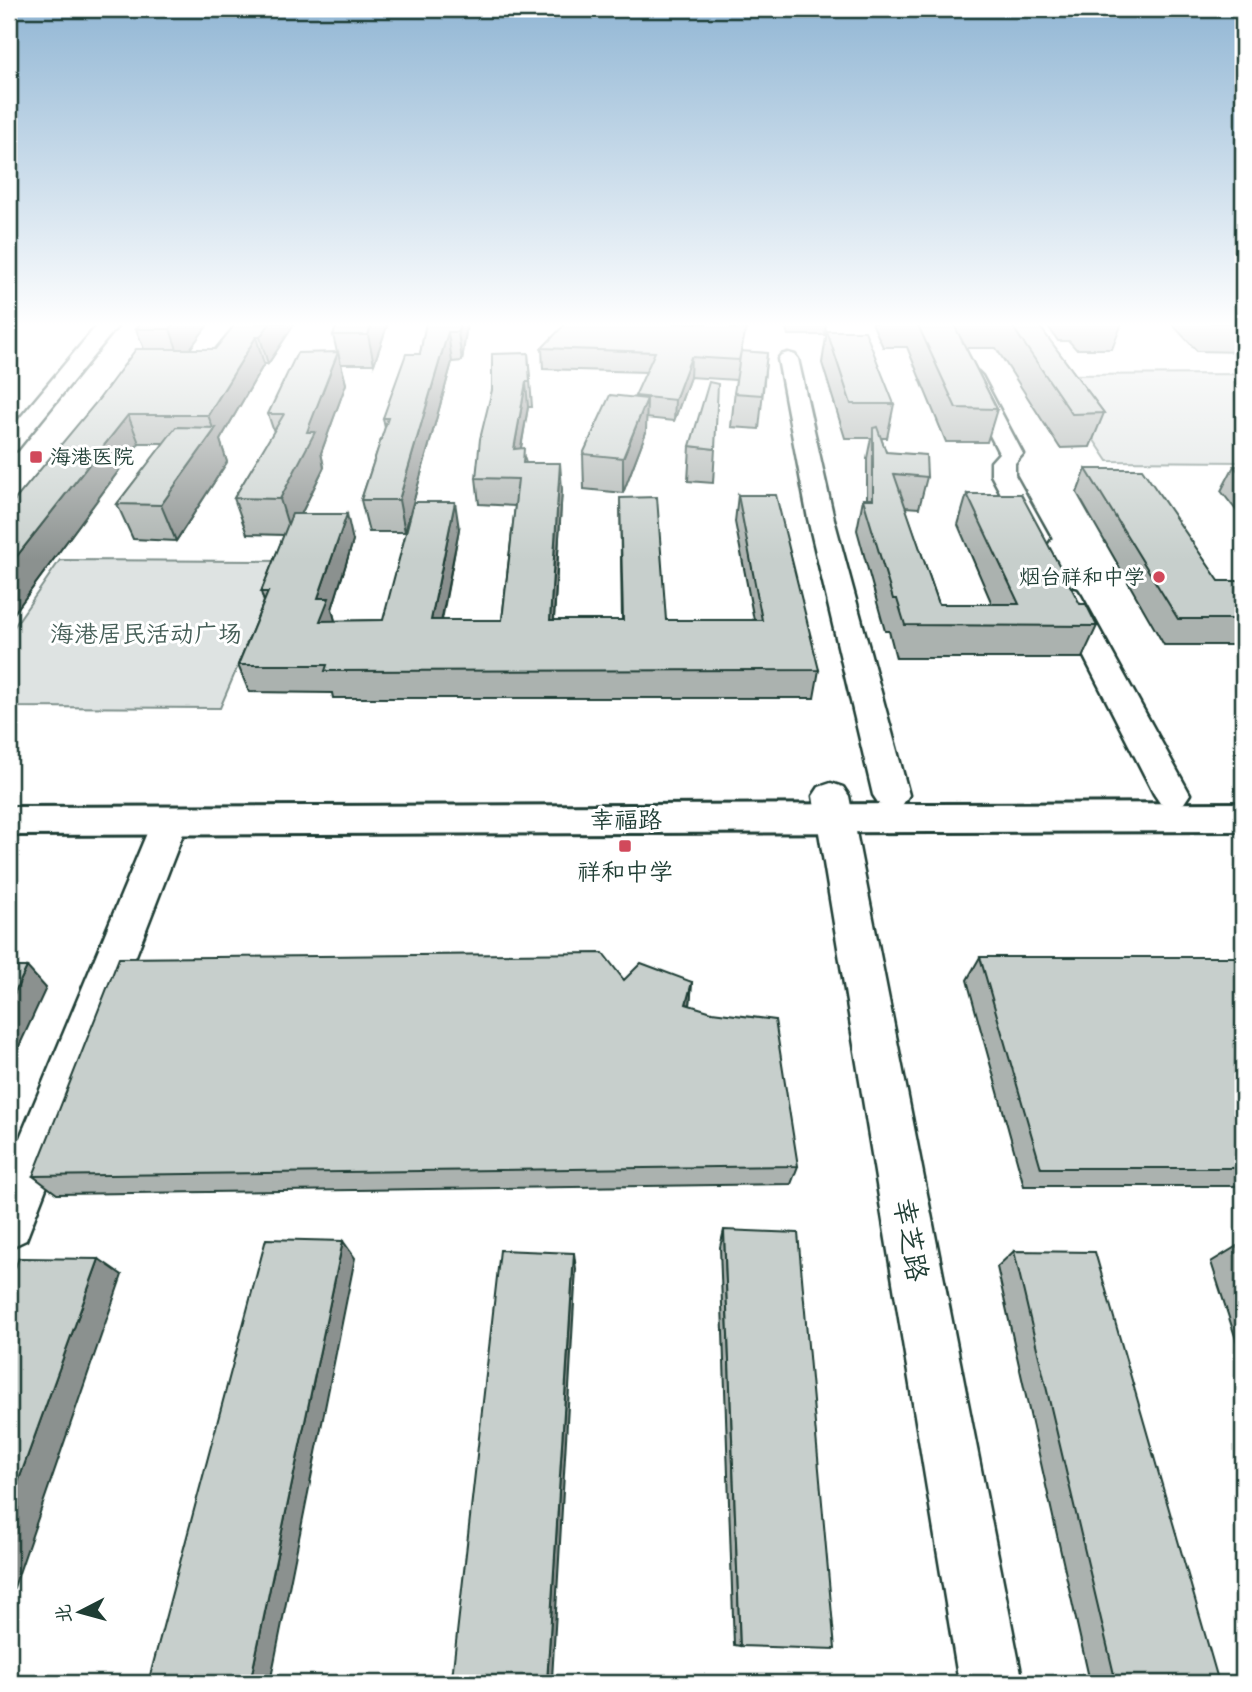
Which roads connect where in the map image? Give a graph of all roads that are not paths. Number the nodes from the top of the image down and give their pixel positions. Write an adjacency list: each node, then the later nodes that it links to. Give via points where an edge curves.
1 (45, 402): 4 (street)
2 (797, 402): 8 (street, via 821,519)
3 (984, 402): 5 (street, via 1012,454 1003,462 1003,475)
4 (9, 445)
5 (1172, 794): 6 (main road, 幸福路); 8 (main road, 幸福路)
6 (1243, 794)
7 (9, 795): 9 (main road, 幸福路)
8 (891, 795): 9 (main road, 幸福路)
9 (832, 808): 10 (main road, 幸福路); 12 (main road, 幸福路); 14 (street, 幸芝路)
10 (1243, 817)
11 (9, 821): 12 (main road, 幸福路)
12 (170, 821): 13 (street)
13 (9, 1223)
14 (991, 1683)

